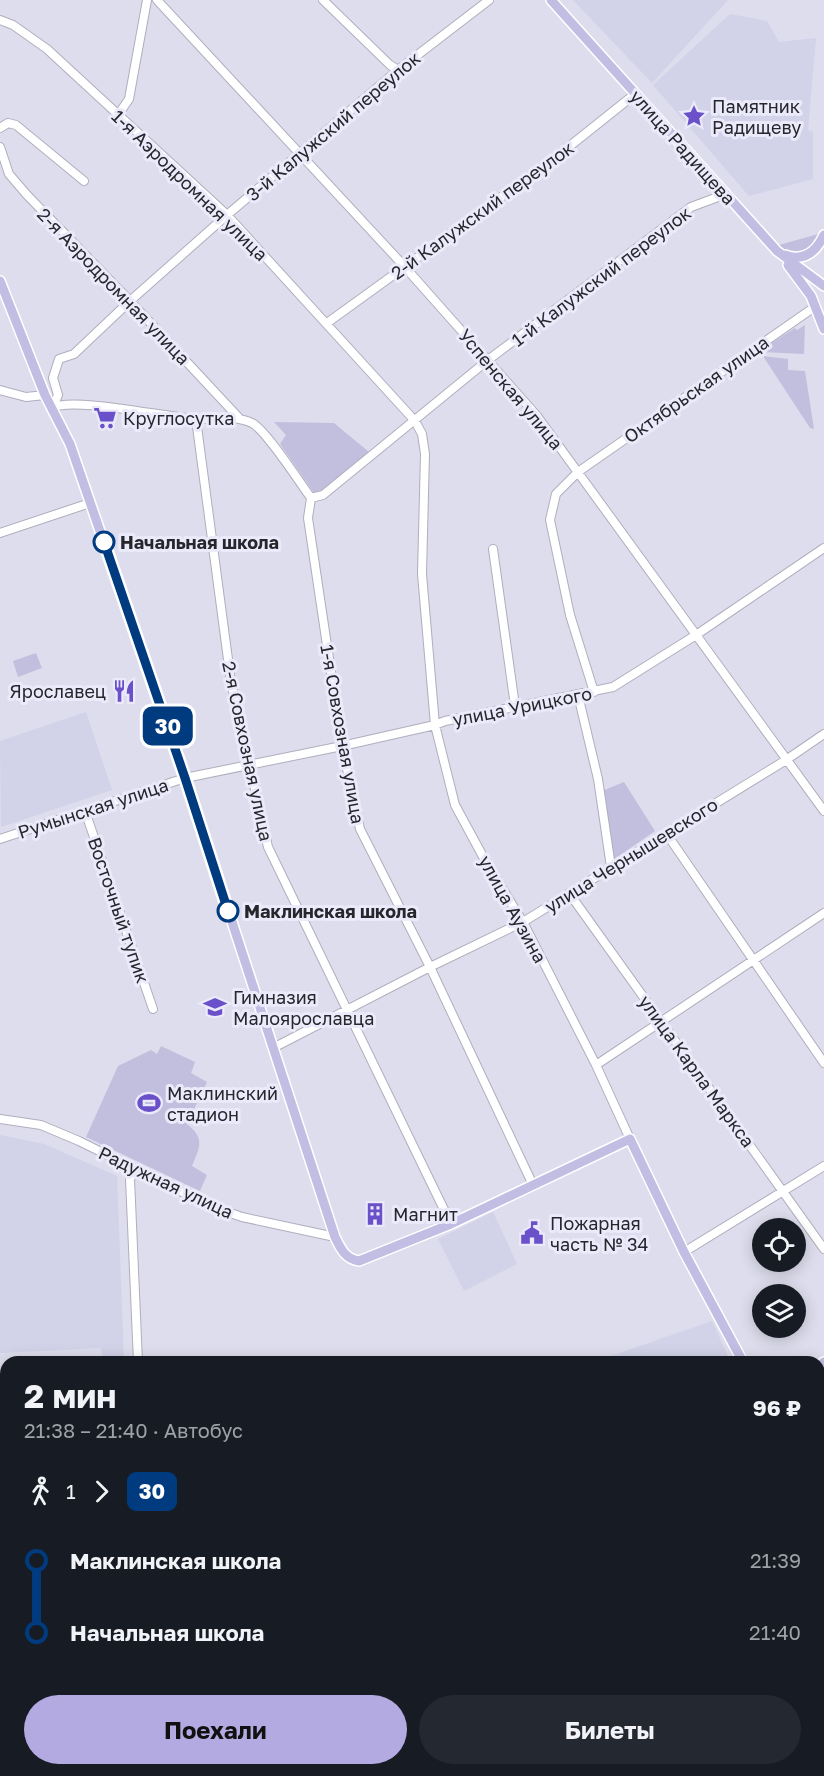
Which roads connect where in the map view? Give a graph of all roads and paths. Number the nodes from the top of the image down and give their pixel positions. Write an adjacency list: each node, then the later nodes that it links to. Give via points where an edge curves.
1 (147, 0): 9 (street, via 129,99)
2 (157, 0): 12 (street, Успенская улица)
3 (322, 0): 7 (street)
4 (489, 0): 7 (street, 3-й Калужский переулок)
5 (551, 0): 8 (main road, улица Радищева)
6 (0, 20): 9 (street, 1-я Аэродромная улица, via 47,50)
7 (398, 70): 12 (street, 3-й Калужский переулок)
8 (635, 94): 14 (main road, улица Радищева); 18 (street, 2-й Калужский переулок, via 551,161)
9 (118, 115): 15 (street, 1-я Аэродромная улица)
10 (0, 128): 13 (street, via 8,123 16,125)
11 (0, 147): 21 (street, 2-я Аэродромная улица, via 9,174)
12 (299, 153): 15 (street, 3-й Калужский переулок); 18 (street, Успенская улица)
13 (84, 181)
14 (726, 194): 17 (main road, улица Радищева); 25 (street, 1-й Калужский переулок, via 691,207)
15 (227, 215): 21 (street, 3-й Калужский переулок); 23 (street, 1-я Аэродромная улица)
16 (824, 235): 17 (main road, via 807,256 791,257)
17 (777, 251): 20 (main road, улица Радищева); 22 (main road)
18 (404, 266): 23 (street, 2-й Калужский переулок); 25 (street, Успенская улица)
19 (0, 281): 27 (main road)
20 (824, 286)
21 (130, 301): 28 (street, 3-й Калужский переулок, via 74,354 59,359 53,378 58,395); 29 (street, 2-я Аэродромная улица)
22 (816, 306): 24 (main road); 32 (street, Октябрьская улица)
23 (327, 323): 31 (street, 1-я Аэродромная улица)
24 (824, 329)
25 (488, 360): 31 (street, 1-й Калужский переулок); 32 (street, Успенская улица, via 537,416)
26 (0, 390): 27 (street, via 26,397)
27 (45, 395): 28 (main road)
28 (52, 408): 30 (street, via 59,404 83,405); 34 (main road, via 70,444)
29 (239, 418): 30 (street); 33 (street, via 254,424)
30 (196, 419): 46 (street, 2-я Совхозная улица, via 231,682)
31 (415, 421): 33 (street, 1-й Калужский переулок, via 323,495); 42 (street, улица Аузина, via 425,454 422,574)
32 (578, 472): 38 (street, Успенская улица); 39 (street, Октябрьская улица, via 556,494 550,520 570,615)
33 (311, 498): 44 (street, 1-я Совхозная улица, via 308,518)
34 (90, 503): 35 (street); 47 (main road)
35 (0, 533)
36 (824, 548): 38 (street, улица Урицкого)
37 (493, 549): 41 (street)
38 (696, 635): 39 (street, улица Урицкого, via 614,687); 45 (street, Успенская улица)
39 (594, 692): 40 (street, улица Урицкого)
40 (578, 695): 41 (street, улица Урицкого); 52 (street, via 598,779)
41 (515, 706): 42 (street, улица Урицкого)
42 (435, 725): 44 (street, улица Урицкого); 55 (street, улица Аузина, via 455,805)
43 (824, 734): 45 (street, улица Чернышевского)
44 (342, 746): 46 (street, улица Урицкого); 57 (street, 1-я Совхозная улица, via 360,829)
45 (786, 760): 49 (street, Успенская улица); 50 (street, улица Чернышевского)
46 (249, 764): 47 (street, улица Урицкого); 59 (street, 2-я Совхозная улица, via 268,847)
47 (185, 778): 48 (street, Румынская улица); 61 (main road)
48 (85, 811): 51 (street, Румынская улица); 58 (street, Восточный тупик)
49 (824, 811)
50 (666, 833): 52 (street, улица Чернышевского); 56 (street)
51 (0, 839)
52 (611, 867): 53 (street, улица Чернышевского)
53 (569, 893): 55 (street, улица Чернышевского); 60 (street, улица Карла Маркса)
54 (824, 913): 56 (street)
55 (523, 922): 57 (street, улица Чернышевского); 63 (street, улица Аузина)
56 (754, 960): 60 (street); 62 (street)
57 (430, 967): 59 (street, улица Чернышевского); 68 (street, 1-я Совхозная улица)
58 (153, 1009)
59 (348, 1010): 61 (street, улица Чернышевского); 70 (street, 2-я Совхозная улица)
60 (661, 1021): 63 (street); 69 (street, улица Карла Маркса)
61 (273, 1048): 71 (main road)
62 (824, 1063)
63 (596, 1065): 65 (street, улица Аузина)
64 (0, 1119): 67 (street, Радужная улица, via 41,1125)
65 (630, 1139): 68 (main road); 73 (main road, улица Аузина)
66 (824, 1166): 69 (street)
67 (135, 1170): 71 (street, Радужная улица, via 242,1217); 74 (street, via 130,1179)
68 (533, 1185): 70 (main road)
69 (782, 1191): 72 (street, улица Карла Маркса); 73 (street)
70 (451, 1224): 71 (main road, via 359,1261 343,1253)
71 (335, 1237)
72 (824, 1249)
73 (684, 1252): 75 (main road, улица Аузина)
74 (138, 1356)
75 (741, 1356)

